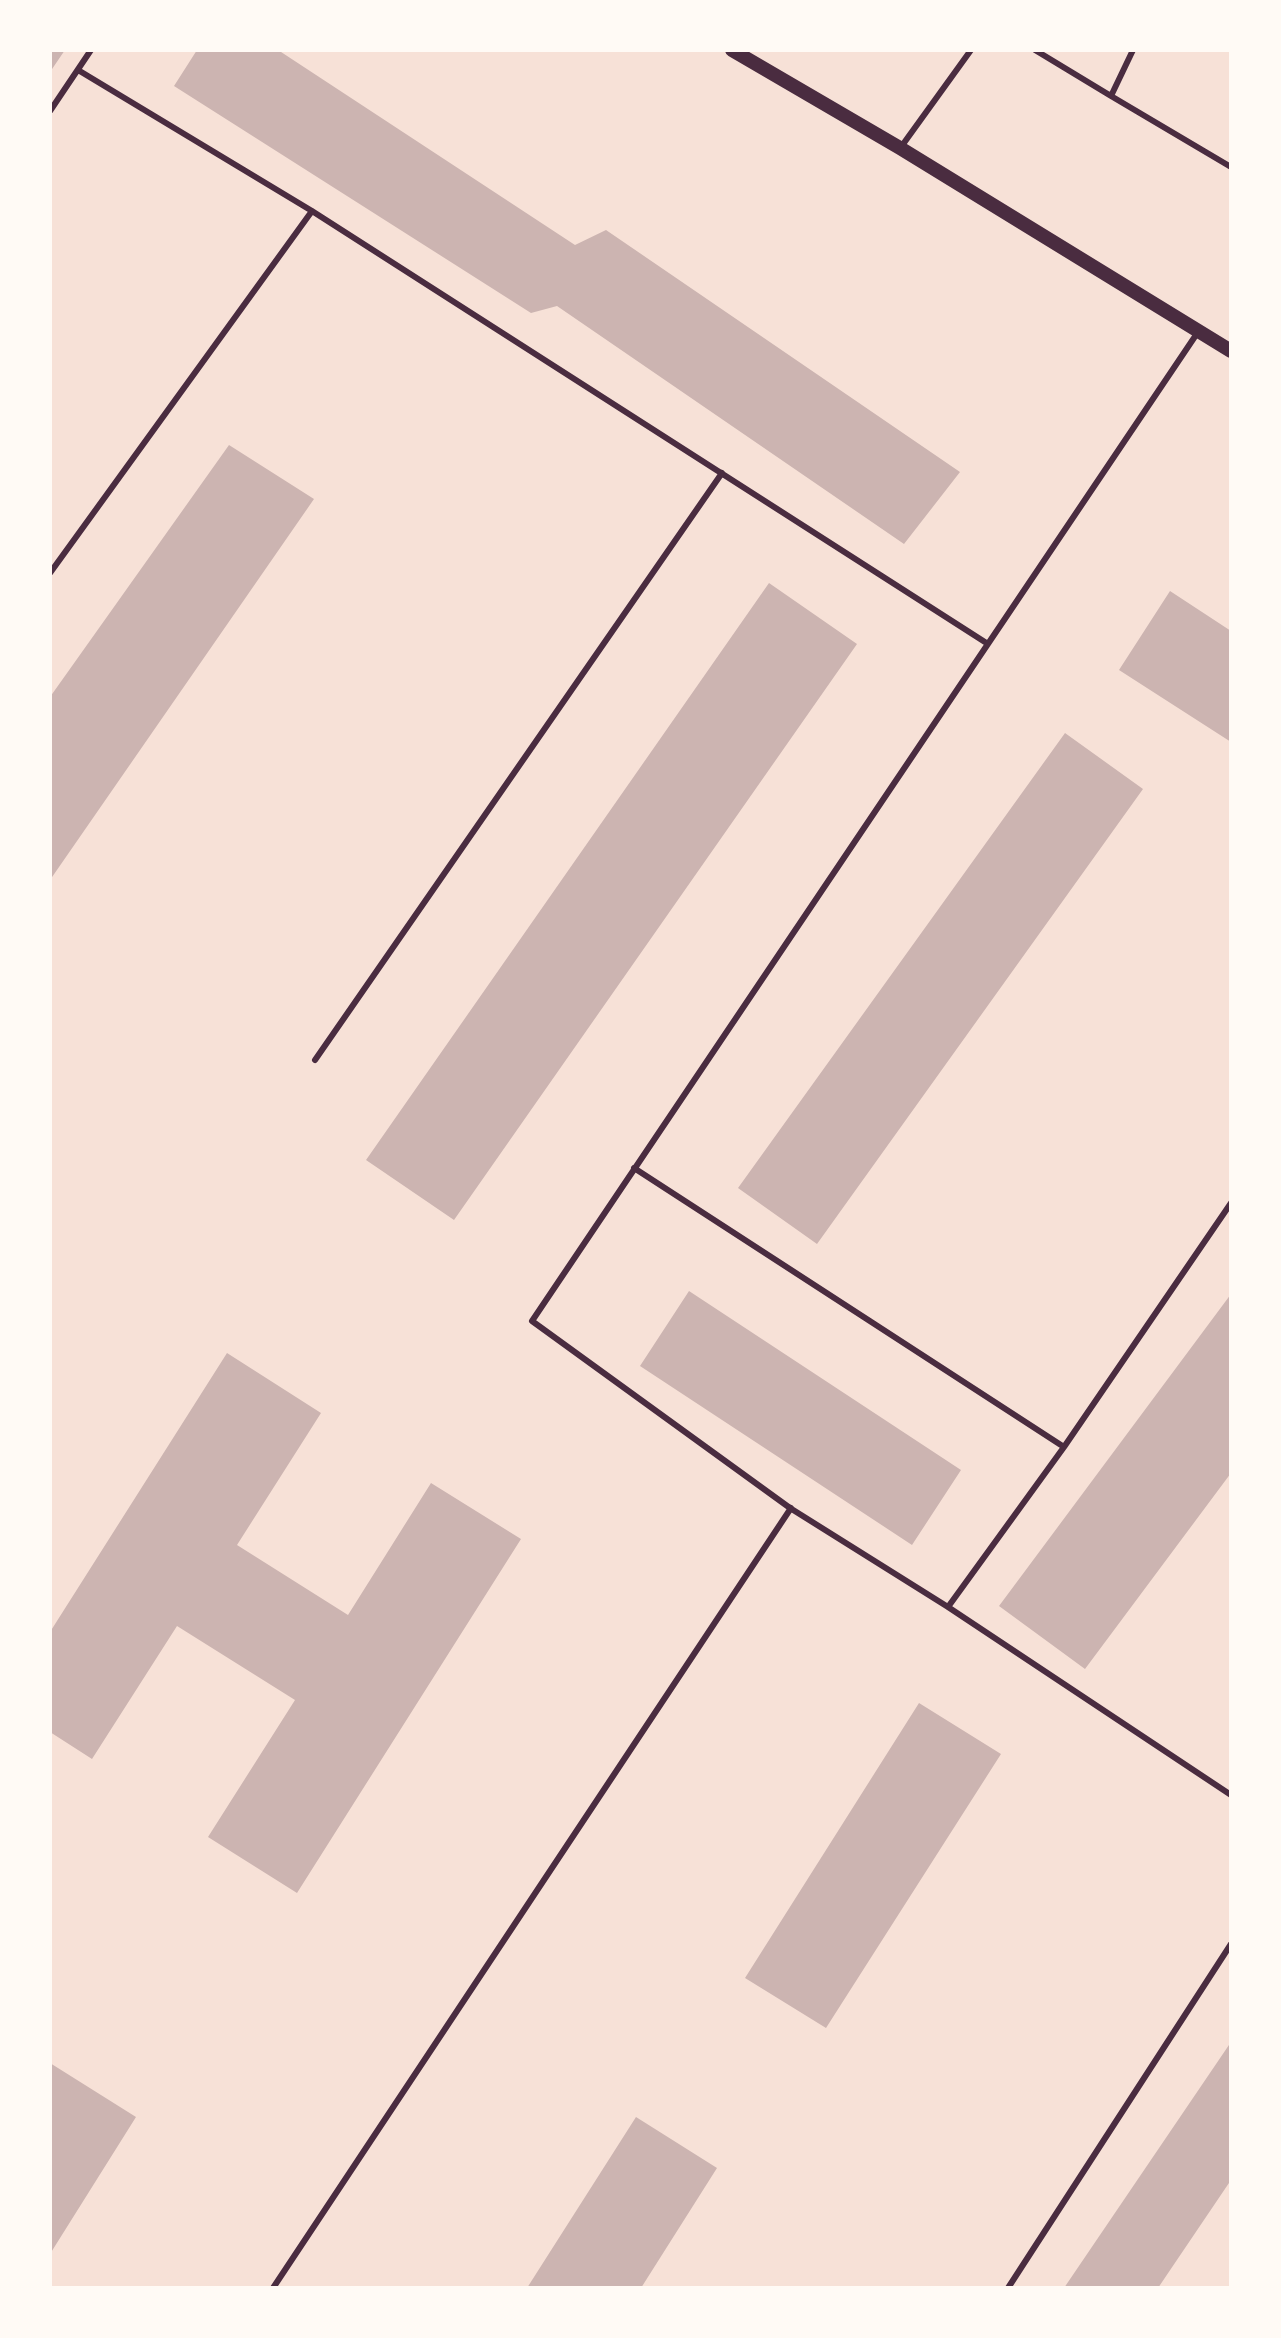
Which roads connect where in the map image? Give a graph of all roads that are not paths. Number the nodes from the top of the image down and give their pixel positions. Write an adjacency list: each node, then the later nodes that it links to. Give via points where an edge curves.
1 (91, 50): 6 (lane)
2 (732, 50): 9 (street)
3 (971, 50): 9 (lane)
4 (1035, 50): 7 (lane)
5 (1133, 50): 7 (lane)
6 (78, 70): 8 (lane); 11 (lane)
7 (1111, 96): 10 (lane)
8 (50, 111)
9 (900, 148): 12 (street)
10 (1231, 167)
11 (312, 211): 14 (lane); 15 (lane)
12 (1198, 332): 13 (street); 16 (lane)
13 (1231, 351)
14 (722, 473): 16 (lane); 17 (lane)
15 (50, 573)
16 (988, 644): 18 (lane)
17 (315, 1060)
18 (634, 1168): 20 (lane); 21 (lane, via 532,1321)
19 (1231, 1203): 20 (lane)
20 (1064, 1447): 22 (lane)
21 (791, 1508): 22 (lane); 25 (lane)
22 (948, 1607): 23 (lane)
23 (1231, 1795)
24 (1231, 1944): 26 (lane)
25 (273, 2288)
26 (1008, 2288)

